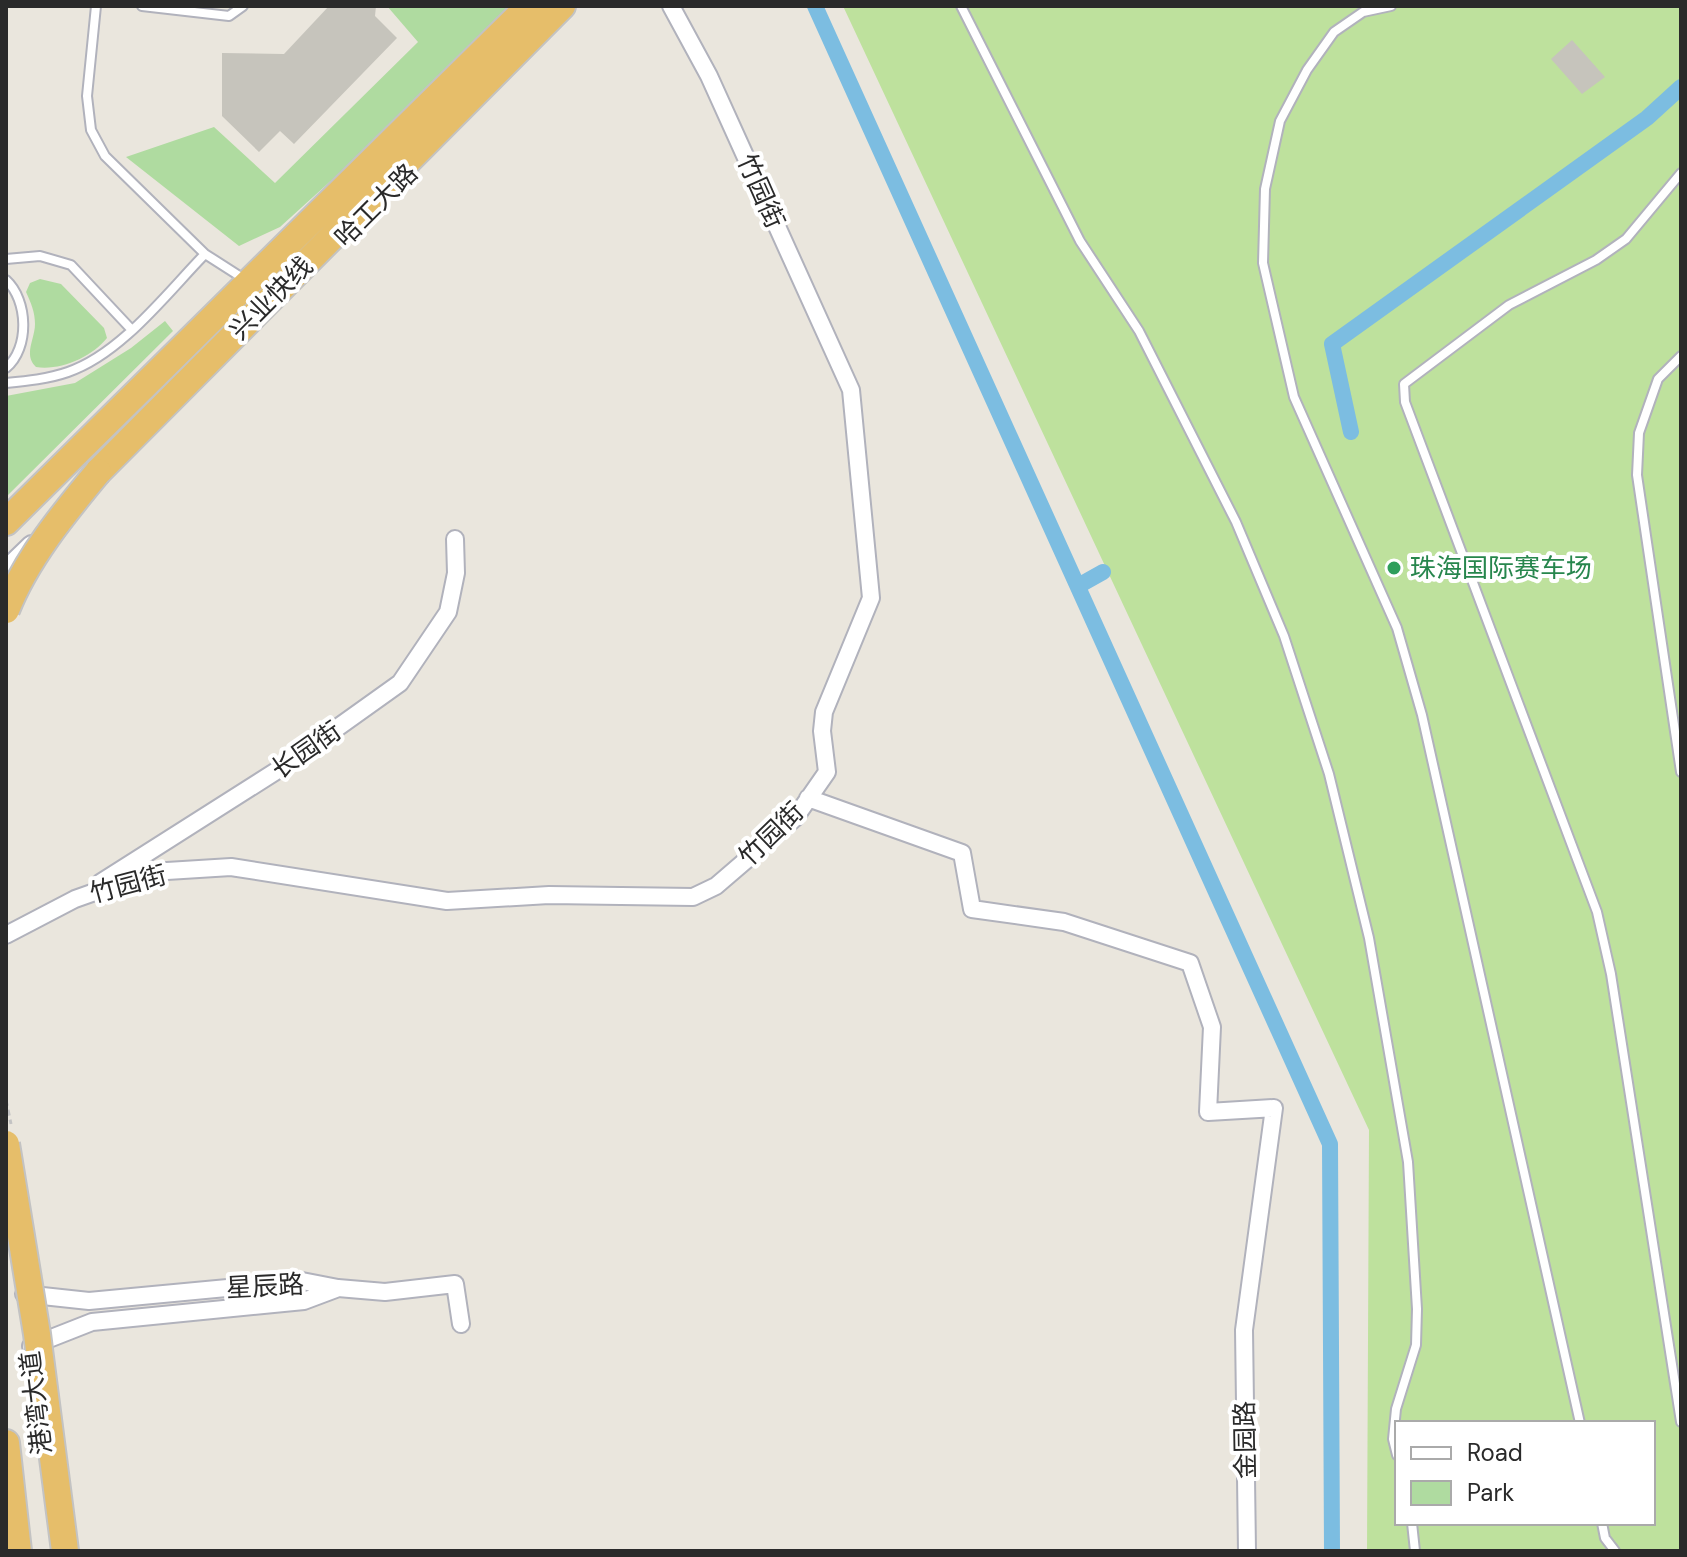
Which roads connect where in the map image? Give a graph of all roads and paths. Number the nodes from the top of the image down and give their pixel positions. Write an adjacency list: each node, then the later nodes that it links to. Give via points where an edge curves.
1 (96, 6): 12 (lane, via 87,96 91,130 105,156)
2 (142, 6): 3 (lane, via 229,16)
3 (243, 6)
4 (518, 6): 14 (street, 哈工大路)
5 (529, 6): 21 (highway, 兴业快线)
6 (562, 6): 24 (highway, 兴业快线, bridge, via 98,472 43,545)
7 (573, 6): 23 (street, 哈工大路)
8 (671, 6): 26 (street, 竹园街, via 709,76 851,390 871,598 824,712 827,772)
9 (961, 6): 38 (lane, via 1080,241 1139,331 1236,522 1284,636 1329,774 1369,938 1408,1162 1416,1345 1396,1409)
10 (1391, 6): 35 (lane, via 1363,12 1334,32 1280,121 1265,189 1263,263 1294,397 1397,628 1422,715)
11 (1681, 173): 36 (lane, via 1626,239 1509,305 1404,384 1405,402 1597,912)
12 (205, 254): 14 (lane); 16 (lane)
13 (6, 259): 16 (lane, via 40,256 71,265)
14 (241, 277): 20 (street, 哈工大路)
15 (6, 280): 18 (lane, via 13,286 25,324 14,362)
16 (131, 329): 19 (lane, via 104,354 70,372)
17 (1681, 356): 25 (lane, via 1658,379 1639,433 1637,475)
18 (6, 368)
19 (6, 383)
20 (6, 516)
21 (6, 522)
22 (455, 539): 27 (street, 长园街, via 456,573 448,612 400,683 281,768)
23 (6, 571)
24 (6, 610)
25 (1681, 772)
26 (808, 798): 27 (street, 竹园街, via 795,818 716,886 693,897 549,895 447,901 231,867 151,872); 44 (street, 金园路, via 962,853 972,909 1064,922 1190,963 1212,1027 1208,1112 1274,1108 1244,1330)
27 (75, 899): 28 (street, 竹园街)
28 (6, 935)
29 (6, 1144): 43 (highway, bridge)
30 (6, 1208): 32 (highway, 港湾大道)
31 (338, 1288): 32 (street, 星辰路, via 302,1281 89,1301); 33 (street, via 385,1292 455,1284); 34 (street, 星辰路, via 304,1301 92,1322)
32 (21, 1293): 34 (highway, 港湾大道)
33 (461, 1324)
34 (30, 1347): 42 (highway, 港湾大道)
35 (1580, 1421)
36 (1681, 1422)
37 (6, 1443): 41 (highway, 港湾大道)
38 (1395, 1447)
39 (1412, 1525): 45 (lane)
40 (1602, 1525): 46 (lane)
41 (18, 1551)
42 (53, 1551)
43 (65, 1551)
44 (1247, 1551)
45 (1415, 1551)
46 (1615, 1551)

